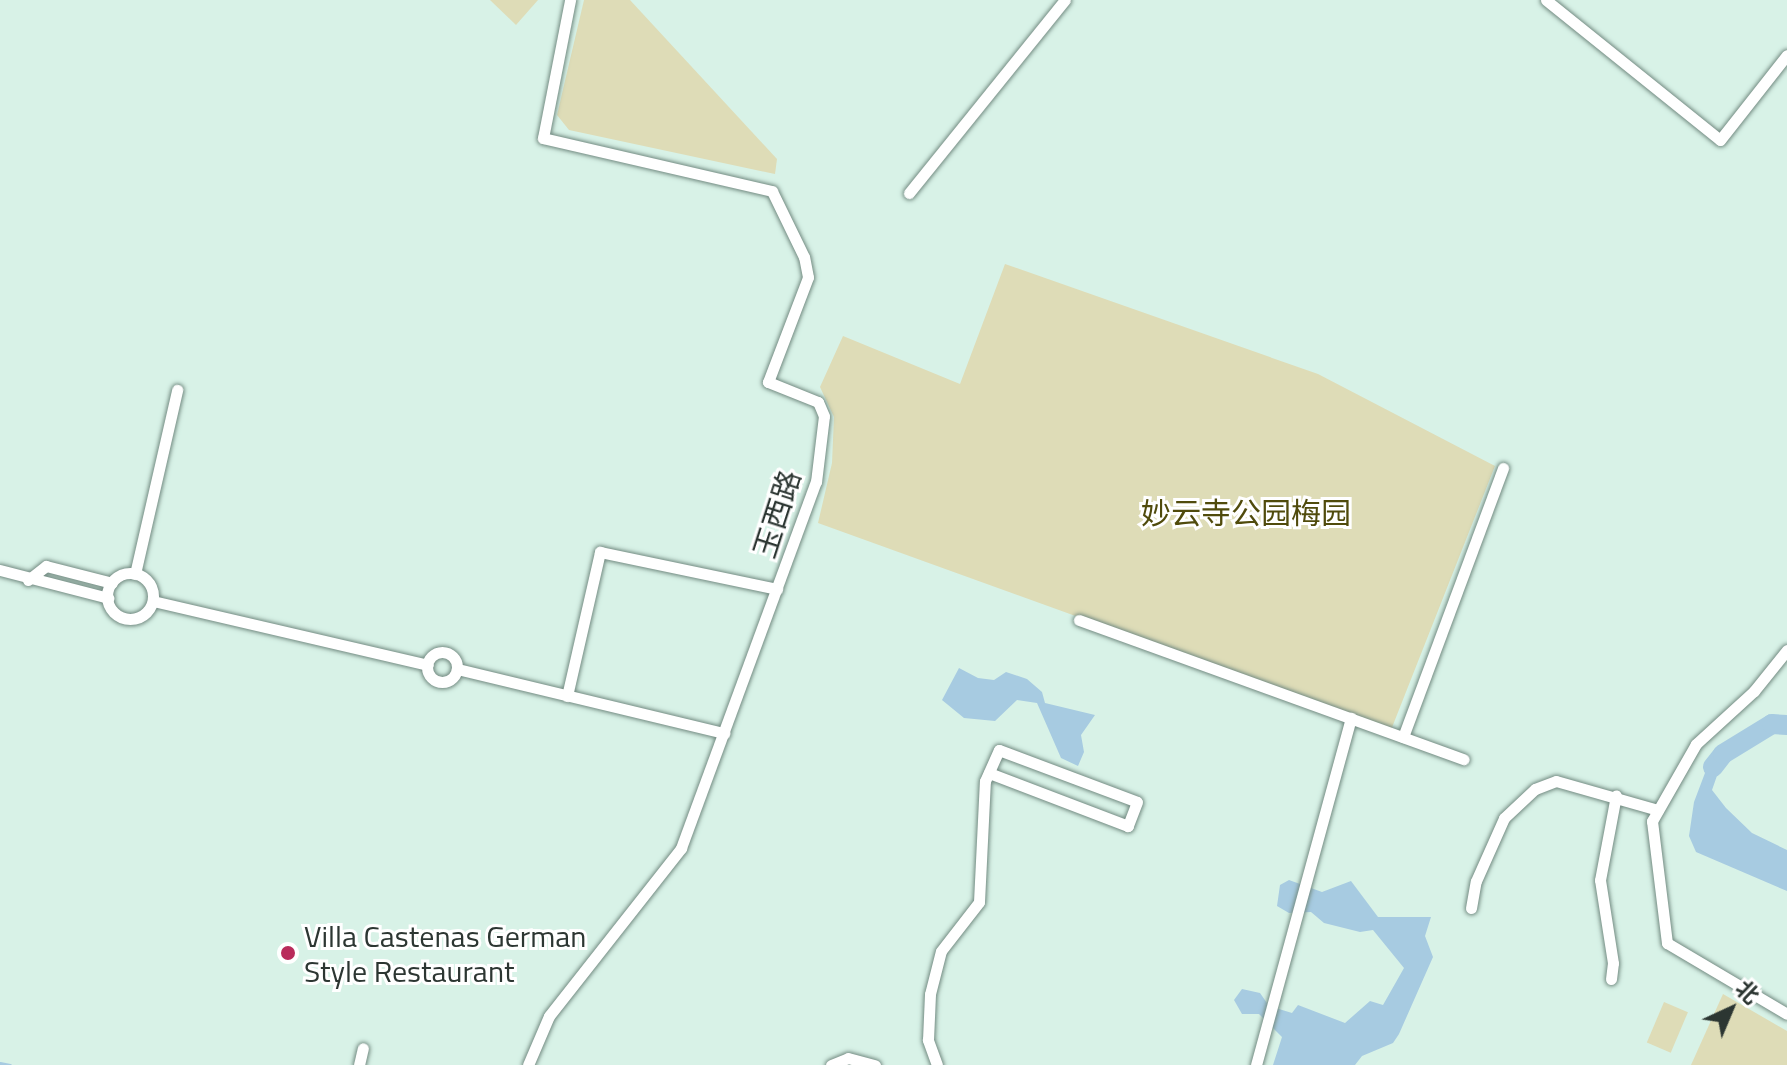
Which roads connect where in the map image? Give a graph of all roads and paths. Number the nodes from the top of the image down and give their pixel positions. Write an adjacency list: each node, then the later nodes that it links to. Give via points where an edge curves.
1 (570, 0): 12 (street, 玉西路, via 543,138 772,191 804,257 808,277 768,382 818,402 824,416 816,482)
2 (1065, 0): 5 (street)
3 (1546, 0): 4 (street, via 1720,140)
4 (1787, 55)
5 (909, 193)
6 (177, 390): 9 (street)
7 (1503, 468): 22 (street)
8 (0, 570): 10 (street)
9 (135, 574): 11 (street); 14 (street, via 151,586)
10 (28, 580): 11 (street, via 46,566); 13 (street)
11 (112, 583): 13 (street)
12 (777, 589): 19 (street, via 600,552); 21 (street, 玉西路)
13 (108, 598): 14 (street, via 118,616 133,619 146,613)
14 (153, 601): 17 (street)
15 (1079, 620): 20 (street)
16 (1787, 650): 26 (street, via 1754,691 1696,744)
17 (428, 665): 18 (street, via 440,681 449,680); 18 (street, via 443,652 455,659)
18 (457, 669): 19 (street)
19 (567, 696): 21 (street)
20 (1351, 718): 22 (street); 36 (street)
21 (724, 733): 32 (street, 玉西路, via 681,848 549,1016)
22 (1403, 737): 23 (street)
23 (1464, 759)
24 (989, 773): 24 (street, via 999,750 1137,802 1128,826); 35 (street, via 979,902 941,951 930,994 928,1040)
25 (1616, 795): 26 (street); 27 (street, via 1556,781 1518,802 1487,851); 28 (street, via 1600,880)
26 (1658, 810): 29 (street, via 1652,821 1656,883 1667,943)
27 (1471, 908)
28 (1611, 979)
29 (1787, 1014)
30 (363, 1048): 31 (street)
31 (359, 1065)
32 (528, 1065)
33 (831, 1065): 34 (street, via 848,1058)
34 (875, 1065)
35 (937, 1065)
36 (1256, 1065)

